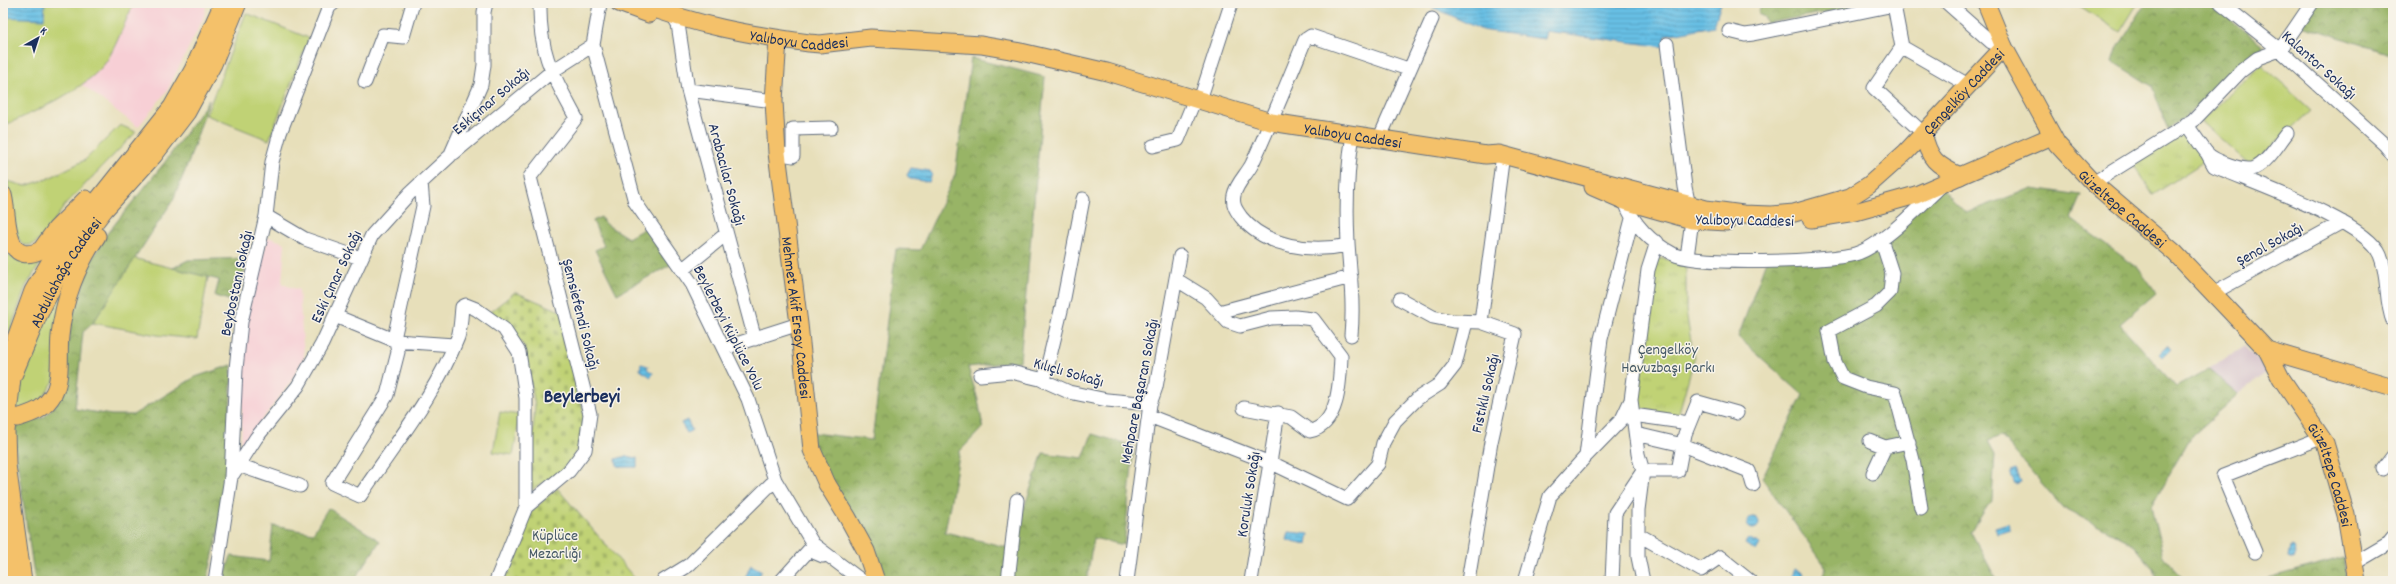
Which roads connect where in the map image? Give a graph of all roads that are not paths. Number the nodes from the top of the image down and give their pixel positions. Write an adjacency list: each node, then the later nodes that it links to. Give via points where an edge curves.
1 (223, 3): 34 (main road, Abdullahağa Caddesi, via 193,70 172,107)
2 (238, 3): 48 (main road, Abdullahağa Caddesi, via 213,64 187,112)
3 (334, 3): 58 (street, Beybostanı Sokağı, via 329,6 280,133 272,162)
4 (413, 3): 26 (street, via 404,37 383,35)
5 (486, 3): 46 (street, Eski Çınar Sokağı, via 481,85)
6 (540, 3): 25 (street, via 542,44)
7 (600, 3): 14 (street, via 633,15); 20 (street)
8 (619, 3): 14 (main road, Yalıboyu Caddesi)
9 (1947, 3): 22 (street, via 1991,42)
10 (1986, 3): 22 (main road, Çengelköy Caddesi)
11 (2221, 3): 23 (street, Kalantor Sokağı)
12 (2312, 3): 23 (street)
13 (1231, 4): 30 (street)
14 (642, 8): 16 (main road, Yalıboyu Caddesi)
15 (1432, 19): 24 (street)
16 (676, 20): 18 (main road, Yalıboyu Caddesi); 28 (street, Arabacılar Sokağı)
17 (1729, 31): 21 (street, via 1753,34 1894,5)
18 (778, 39): 29 (main road, Mehmet Akif Ersoy Caddesi); 30 (main road, Yalıboyu Caddesi, via 820,44 871,38 963,46 978,52 1015,58)
19 (1667, 44): 57 (street, via 1684,187)
20 (593, 45): 25 (street, Eskiçınar Sokağı); 68 (street, Beylerbeyi Küplüce Yolu, via 635,202)
21 (1902, 47): 27 (street); 35 (street, via 1874,88)
22 (2004, 47): 27 (main road, Çengelköy Caddesi); 38 (main road, Güzeltepe Caddesi)
23 (2280, 50): 32 (street, via 2258,58 2241,70 2193,121); 45 (street, Kalantor Sokağı)
24 (1408, 69): 31 (street, via 1311,36 1305,40); 39 (street)
25 (551, 72): 46 (street, Eskiçınar Sokağı); 116 (street, Şemsiefendi Sokağı, via 576,118 530,177 590,414 585,450 569,471)
26 (365, 82)
27 (1968, 85): 35 (main road, Çengelköy Caddesi)
28 (688, 90): 29 (street); 61 (street, Arabacılar Sokağı)
29 (774, 101): 42 (main road, Mehmet Akif Ersoy Caddesi)
30 (1196, 103): 31 (main road, Yalıboyu Caddesi, via 1221,107); 40 (street, via 1178,140)
31 (1271, 122): 37 (main road, Yalıboyu Caddesi); 64 (street, via 1252,164 1234,195 1234,207 1248,225 1267,238 1292,246 1317,248)
32 (2186, 124): 43 (street); 52 (street)
33 (831, 128): 42 (street, via 793,129 793,156)
34 (151, 133): 54 (main road, via 145,135 56,230 41,250 19,252 10,241); 86 (main road, Abdullahağa Caddesi, via 54,256 33,291)
35 (1923, 133): 41 (main road, Çengelköy Caddesi); 49 (main road, via 1930,156 1941,167)
36 (2287, 133): 43 (street, via 2255,168 2232,166)
37 (1353, 134): 39 (main road, Yalıboyu Caddesi); 64 (street, via 1347,169)
38 (2050, 137): 49 (main road, Yalıboyu Caddesi); 52 (main road, Güzeltepe Caddesi)
39 (1380, 138): 44 (main road, Yalıboyu Caddesi)
40 (1153, 146)
41 (1906, 152): 53 (main road, via 1920,155 1929,168 1930,181); 57 (main road, Yalıboyu Caddesi, via 1869,185 1850,197 1794,213 1772,216)
42 (777, 153): 79 (main road, Mehmet Akif Ersoy Caddesi)
43 (2207, 153): 60 (street, via 2214,166)
44 (1486, 154): 47 (main road, Yalıboyu Caddesi); 57 (main road, Yalıboyu Caddesi, via 1499,154 1563,170)
45 (2393, 155)
46 (450, 156): 50 (street, Eski Çınar Sokağı)
47 (1502, 162): 56 (main road, Yalıboyu Caddesi, via 1597,188); 78 (street)
48 (141, 170): 96 (main road, via 126,196 87,250 72,285 60,335 58,384 54,394 43,408 33,414); 127 (main road, Abdullahağa Caddesi, via 84,236 61,270 12,378 6,431 7,465)
49 (1960, 176): 51 (main road, Yalıboyu Caddesi)
50 (421, 182): 67 (street, Eski Çınar Sokağı, via 372,234); 82 (street, via 423,206 394,334)
51 (1944, 183): 53 (main road, Yalıboyu Caddesi); 62 (street, via 1910,217)
52 (2094, 183): 72 (main road, Güzeltepe Caddesi, via 2175,253)
53 (1927, 190): 57 (main road, Yalıboyu Caddesi, via 1911,197 1861,210 1800,221 1748,223)
54 (3, 195)
55 (1083, 199): 88 (street, via 1064,298)
56 (1625, 201): 57 (main road, Yalıboyu Caddesi); 59 (street)
57 (1691, 212): 66 (street)
58 (266, 216): 67 (street, via 305,239); 111 (street, Beybostanı Sokağı, via 241,322)
59 (1632, 219): 63 (street); 104 (street, via 1600,339)
60 (2342, 222): 71 (street, via 2361,233 2380,254); 72 (street, Şenol Sokağı)
61 (726, 234): 68 (street); 81 (street, Arabacılar Sokağı)
62 (1881, 239): 66 (street, via 1856,254 1824,259 1740,261); 101 (street, via 1892,273 1890,292 1876,306 1829,331 1835,362 1844,378 1866,387 1895,394)
63 (1657, 242): 66 (street, via 1674,254); 90 (street, via 1648,270)
64 (1348, 245): 69 (street)
65 (1180, 256): 70 (street, Mehpare Başaran Sokağı)
66 (1687, 257)
67 (360, 258): 75 (street, Eski Çınar Sokağı)
68 (682, 270): 84 (street, Beylerbeyi Küplüce Yolu, via 692,284)
69 (1351, 277): 74 (street); 80 (street, via 1354,313)
70 (1177, 280): 74 (street, via 1206,298); 92 (street, Mehpare Başaran Sokağı, via 1156,387)
71 (2391, 291): 76 (street)
72 (2213, 293): 85 (main road, Güzeltepe Caddesi)
73 (1400, 299): 77 (street, Fıstıklı Sokağı, via 1433,318)
74 (1219, 312): 93 (street, via 1228,322 1240,326 1271,318 1313,319 1341,356 1340,382 1330,418 1320,429 1310,431 1291,417)
75 (335, 316): 82 (street); 107 (street, Eski Çınar Sokağı, via 298,386)
76 (2393, 321)
77 (1466, 322): 78 (street, Fıstıklı Sokağı); 106 (street, Kılıçlı Sokağı, via 1455,365 1440,384 1418,398 1395,421 1383,443 1378,464 1347,499)
78 (1481, 322): 137 (street, Fıstıklı Sokağı, via 1515,334 1491,442)
79 (799, 324): 81 (street); 133 (main road, Mehmet Akif Ersoy Caddesi, via 812,450 827,484 866,551)
80 (1351, 335)
81 (755, 339): 84 (street)
82 (396, 341): 83 (street); 83 (street, via 398,352 386,395 332,483 360,496 427,396)
83 (454, 345): 116 (street, via 459,336 462,307 466,305 504,329 519,352 526,398)
84 (724, 348): 112 (street, Beylerbeyi Küplüce Yolu, via 748,399)
85 (2268, 350): 89 (main road); 99 (main road, Güzeltepe Caddesi, via 2281,378)
86 (3, 374)
87 (980, 375): 88 (street, Kılıçlı Sokağı, via 1011,372)
88 (1044, 381): 92 (street, Kılıçlı Sokağı, via 1069,392)
89 (2393, 387)
90 (1631, 400): 95 (street); 104 (street, via 1622,420)
91 (1244, 408): 93 (street)
92 (1149, 410): 106 (street, Kılıçlı Sokağı); 135 (street, Mehpare Başaran Sokağı)
93 (1278, 413): 106 (street, Koruluk Sokağı)
94 (1737, 413): 97 (street, via 1698,402)
95 (1633, 415): 97 (street); 98 (street)
96 (17, 418)
97 (1689, 423): 102 (street)
98 (1636, 434): 102 (street); 109 (street, via 1638,454)
99 (2321, 438): 121 (street, via 2223,476); 124 (main road, Güzeltepe Caddesi, via 2346,515)
100 (1870, 441): 103 (street)
101 (1909, 442): 103 (street); 117 (street)
102 (1683, 445): 109 (street, via 1678,471); 113 (street, via 1749,471)
103 (1885, 447): 110 (street)
104 (1586, 456): 138 (street, via 1550,496)
105 (2393, 456): 108 (street)
106 (1270, 463): 136 (street, Koruluk Sokağı)
107 (238, 465): 111 (street, Eski Çınar Sokağı); 114 (street)
108 (2383, 469)
109 (1644, 471): 119 (street, via 1638,510); 139 (street, via 1615,513)
110 (1873, 473)
111 (231, 477): 128 (street, Beybostanı Sokağı)
112 (775, 480): 123 (street, Beylerbeyi Küplüce Yolu, via 813,544); 130 (street, via 689,565)
113 (1753, 485)
114 (300, 486)
115 (1018, 500): 134 (street)
116 (526, 507): 129 (street, Şemsiefendi Sokağı)
117 (1920, 508)
118 (3, 526): 122 (main road)
119 (1639, 535): 140 (street, via 1638,557); 141 (street, via 1701,570 1720,557)
120 (2393, 538): 124 (street)
121 (2255, 552)
122 (8, 554): 125 (highway); 126 (main road)
123 (836, 561): 131 (street, via 809,550); 132 (street, Beylerbeyi Küplüce Yolu)
124 (2355, 563): 142 (main road, Güzeltepe Caddesi)
125 (6, 581)
126 (12, 581)
127 (24, 581)
128 (215, 581)
129 (496, 581)
130 (663, 581)
131 (781, 581)
132 (862, 581)
133 (876, 581)
134 (1008, 581)
135 (1127, 581)
136 (1251, 581)
137 (1468, 581)
138 (1525, 581)
139 (1612, 581)
140 (1643, 581)
141 (1750, 581)
142 (2357, 581)

